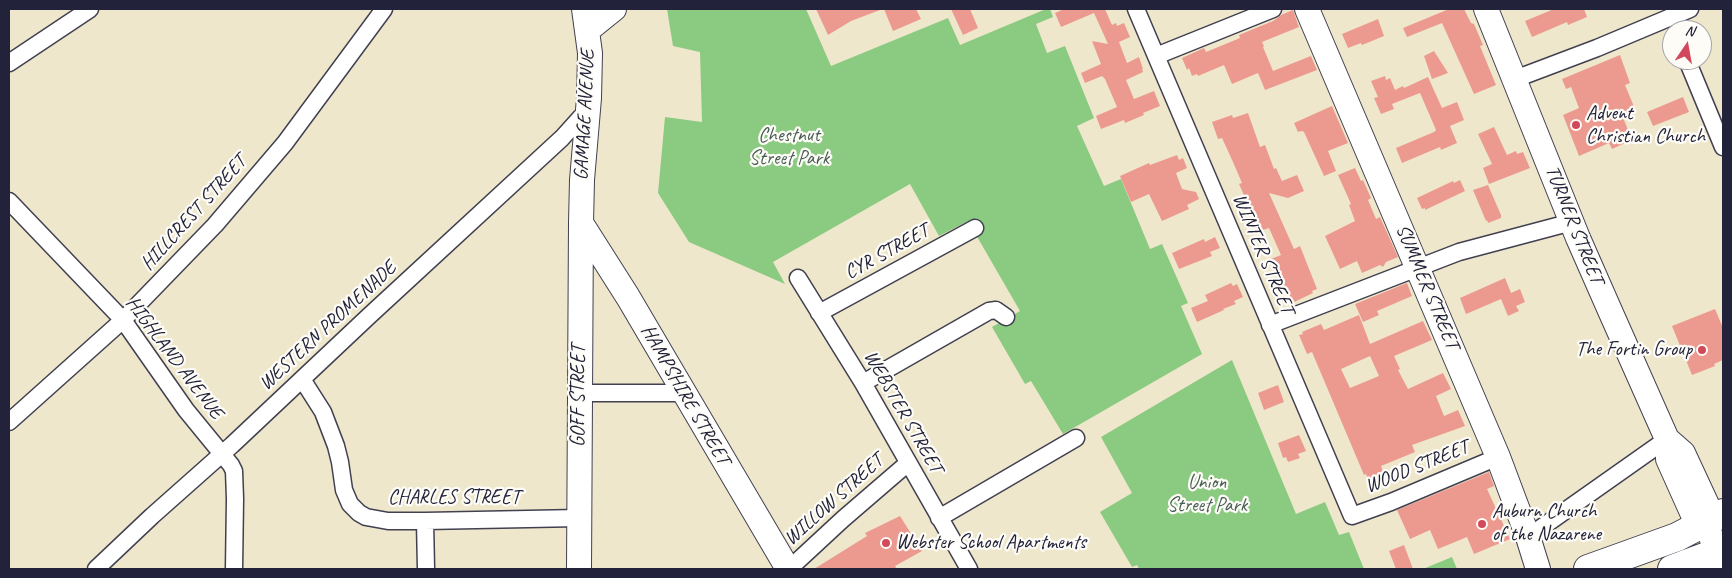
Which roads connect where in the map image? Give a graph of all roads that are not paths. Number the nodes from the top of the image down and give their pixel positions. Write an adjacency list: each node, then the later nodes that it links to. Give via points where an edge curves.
1 (90, 9): 12 (street)
2 (384, 9): 25 (street, HILLCREST STREET, via 285,143 215,226)
3 (614, 9): 9 (street)
4 (1136, 9): 11 (street, WINTER STREET)
5 (1274, 9): 11 (street)
6 (1307, 9): 21 (street, SUMMER STREET)
7 (1486, 9): 14 (street, TURNER STREET)
8 (1690, 9): 10 (street)
9 (586, 19): 15 (street, GAMAGE AVENUE, via 590,52)
10 (1669, 19): 14 (street)
11 (1156, 56): 26 (street, WINTER STREET)
12 (9, 63)
13 (1690, 70): 16 (street)
14 (1515, 80): 18 (street, TURNER STREET)
15 (588, 112): 19 (street, GAMAGE AVENUE); 27 (street, WESTERN PROMENADE)
16 (1723, 147)
17 (11, 208): 25 (street, HIGHLAND AVENUE)
18 (1572, 222): 21 (street, via 1459,252); 33 (street, TURNER STREET)
19 (580, 223): 29 (street, GOFF STREET); 30 (street, HAMPSHIRE STREET, via 628,297)
20 (975, 228): 23 (street, CYR STREET)
21 (1419, 267): 26 (street); 35 (street, SUMMER STREET)
22 (798, 278): 23 (street, WEBSTER STREET)
23 (819, 313): 28 (street, WEBSTER STREET)
24 (1006, 317): 28 (street, via 996,310 989,311)
25 (123, 320): 31 (street, HILLCREST STREET); 34 (street, HIGHLAND AVENUE, via 186,410)
26 (1270, 325): 37 (street, WINTER STREET)
27 (302, 379): 34 (street, WESTERN PROMENADE); 41 (street, CHARLES STREET, via 323,412 336,446 344,490 350,504 359,514 374,520)
28 (863, 383): 36 (street, WEBSTER STREET)
29 (579, 393): 30 (street); 38 (street, GOFF STREET)
30 (684, 394): 48 (street, HAMPSHIRE STREET)
31 (9, 422)
32 (1076, 438): 39 (street)
33 (1668, 438): 40 (street, TURNER STREET, via 1668,459 1694,517); 42 (street)
34 (222, 453): 44 (street, WESTERN PROMENADE); 45 (street, HIGHLAND AVENUE, via 234,471)
35 (1498, 457): 37 (street, WOOD STREET); 42 (street, SUMMER STREET)
36 (908, 463): 39 (street, WEBSTER STREET); 48 (street, WILLOW STREET)
37 (1352, 516)
38 (579, 518): 41 (street, CHARLES STREET); 47 (street, GOFF STREET)
39 (939, 518): 49 (street, WEBSTER STREET)
40 (1715, 518): 43 (street, TURNER STREET); 51 (highway, via 1677,537)
41 (425, 521): 46 (street)
42 (1528, 537): 50 (street, SUMMER STREET)
43 (1721, 558): 52 (highway)
44 (96, 569)
45 (234, 569)
46 (426, 569)
47 (579, 569)
48 (788, 569)
49 (969, 569)
50 (1538, 569)
51 (1588, 569)
52 (1672, 569)

